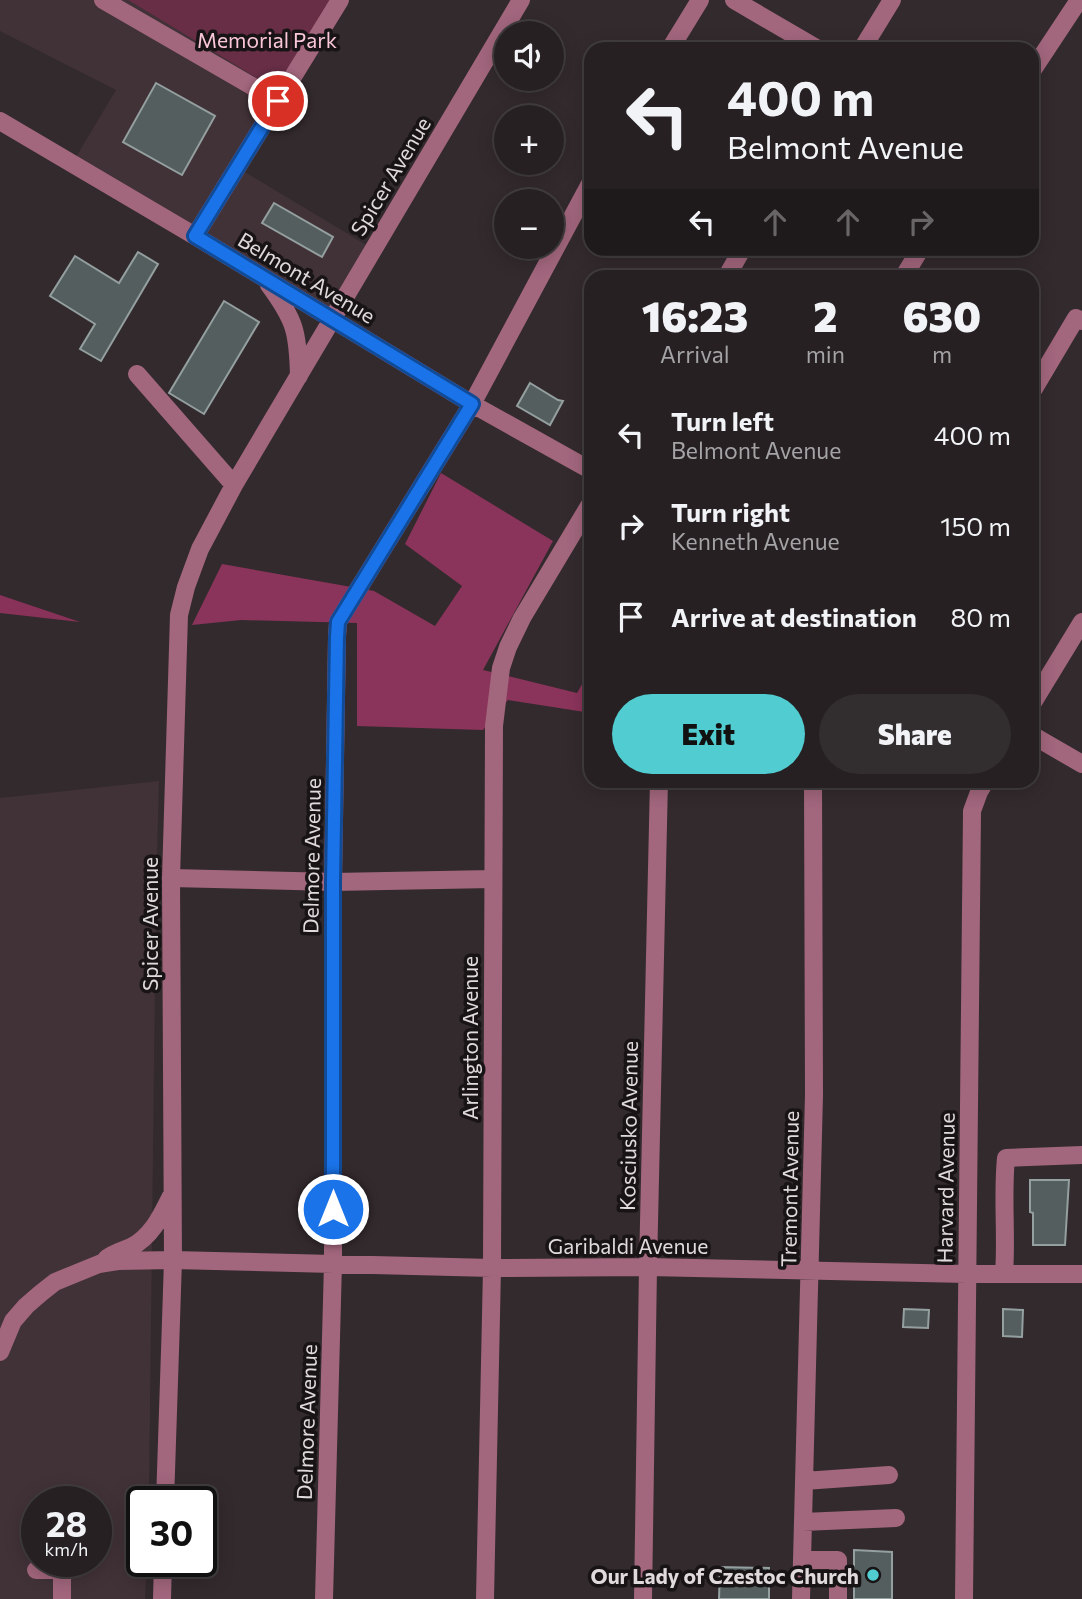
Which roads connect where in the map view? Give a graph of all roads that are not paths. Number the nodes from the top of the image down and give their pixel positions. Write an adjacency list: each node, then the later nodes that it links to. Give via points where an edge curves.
1 (340, 0): 12 (street)
2 (521, 0): 17 (street, Spicer Avenue)
3 (700, 0): 8 (street)
4 (734, 0): 9 (street)
5 (892, 0): 10 (street)
6 (1079, 0): 11 (street)
7 (109, 1): 12 (street)
8 (674, 42)
9 (806, 42)
10 (866, 42)
11 (1039, 60)
12 (278, 101): 15 (street)
13 (0, 121): 15 (street, Belmont Avenue)
14 (584, 195): 22 (street, Delmore Avenue)
15 (195, 236): 16 (street, Belmont Avenue)
16 (263, 277): 17 (street, Belmont Avenue); 20 (street, via 286,309 297,335)
17 (332, 319): 20 (street, Spicer Avenue); 22 (street, Belmont Avenue)
18 (1079, 320): 21 (street)
19 (137, 374): 24 (street)
20 (299, 376): 24 (street, Spicer Avenue)
21 (1039, 381)
22 (472, 404): 23 (street, Belmont Avenue); 35 (street, Delmore Avenue, via 338,622)
23 (584, 467)
24 (234, 485): 33 (street, Spicer Avenue, via 200,548 179,614)
25 (584, 514): 34 (street, Arlington Avenue, via 522,618 501,668 494,726)
26 (1082, 622): 27 (street)
27 (1039, 693)
28 (1039, 739): 29 (street)
29 (1082, 764)
30 (659, 788): 41 (street, Kosciusko Avenue)
31 (813, 788): 43 (street, Tremont Avenue)
32 (981, 788): 44 (street, Harvard Avenue, via 972,811)
33 (171, 878): 35 (street); 37 (street, Spicer Avenue)
34 (492, 879): 35 (street); 42 (street, Arlington Avenue)
35 (333, 882): 39 (street, Delmore Avenue)
36 (1082, 1155): 45 (street, via 1006,1158)
37 (172, 1193): 38 (street, Spicer Avenue); 40 (street, via 148,1235)
38 (173, 1260): 39 (street, Garibaldi Avenue); 40 (street, Garibaldi Avenue); 50 (street, Spicer Avenue)
39 (333, 1263): 42 (street, Garibaldi Avenue); 58 (street, Delmore Avenue)
40 (99, 1264): 47 (street, via 55,1282 33,1299 13,1321)
41 (648, 1267): 42 (street, Garibaldi Avenue); 43 (street, Garibaldi Avenue); 60 (street, Kosciusko Avenue)
42 (492, 1268): 59 (street, Arlington Avenue)
43 (810, 1271): 44 (street, Garibaldi Avenue); 49 (street, Tremont Avenue)
44 (967, 1274): 45 (street, Garibaldi Avenue); 63 (street, Harvard Avenue)
45 (1004, 1274): 46 (street, Garibaldi Avenue)
46 (1082, 1274)
47 (0, 1352)
48 (889, 1475): 49 (street)
49 (804, 1481): 52 (street, Tremont Avenue)
50 (166, 1486)
51 (896, 1518): 52 (street)
52 (803, 1522): 53 (street, Tremont Avenue)
53 (802, 1560): 61 (street, Tremont Avenue); 62 (street, via 838,1560)
54 (62, 1577): 56 (street)
55 (163, 1577): 57 (street)
56 (62, 1599)
57 (162, 1599)
58 (324, 1599)
59 (485, 1599)
60 (643, 1599)
61 (801, 1599)
62 (838, 1599)
63 (964, 1599)

